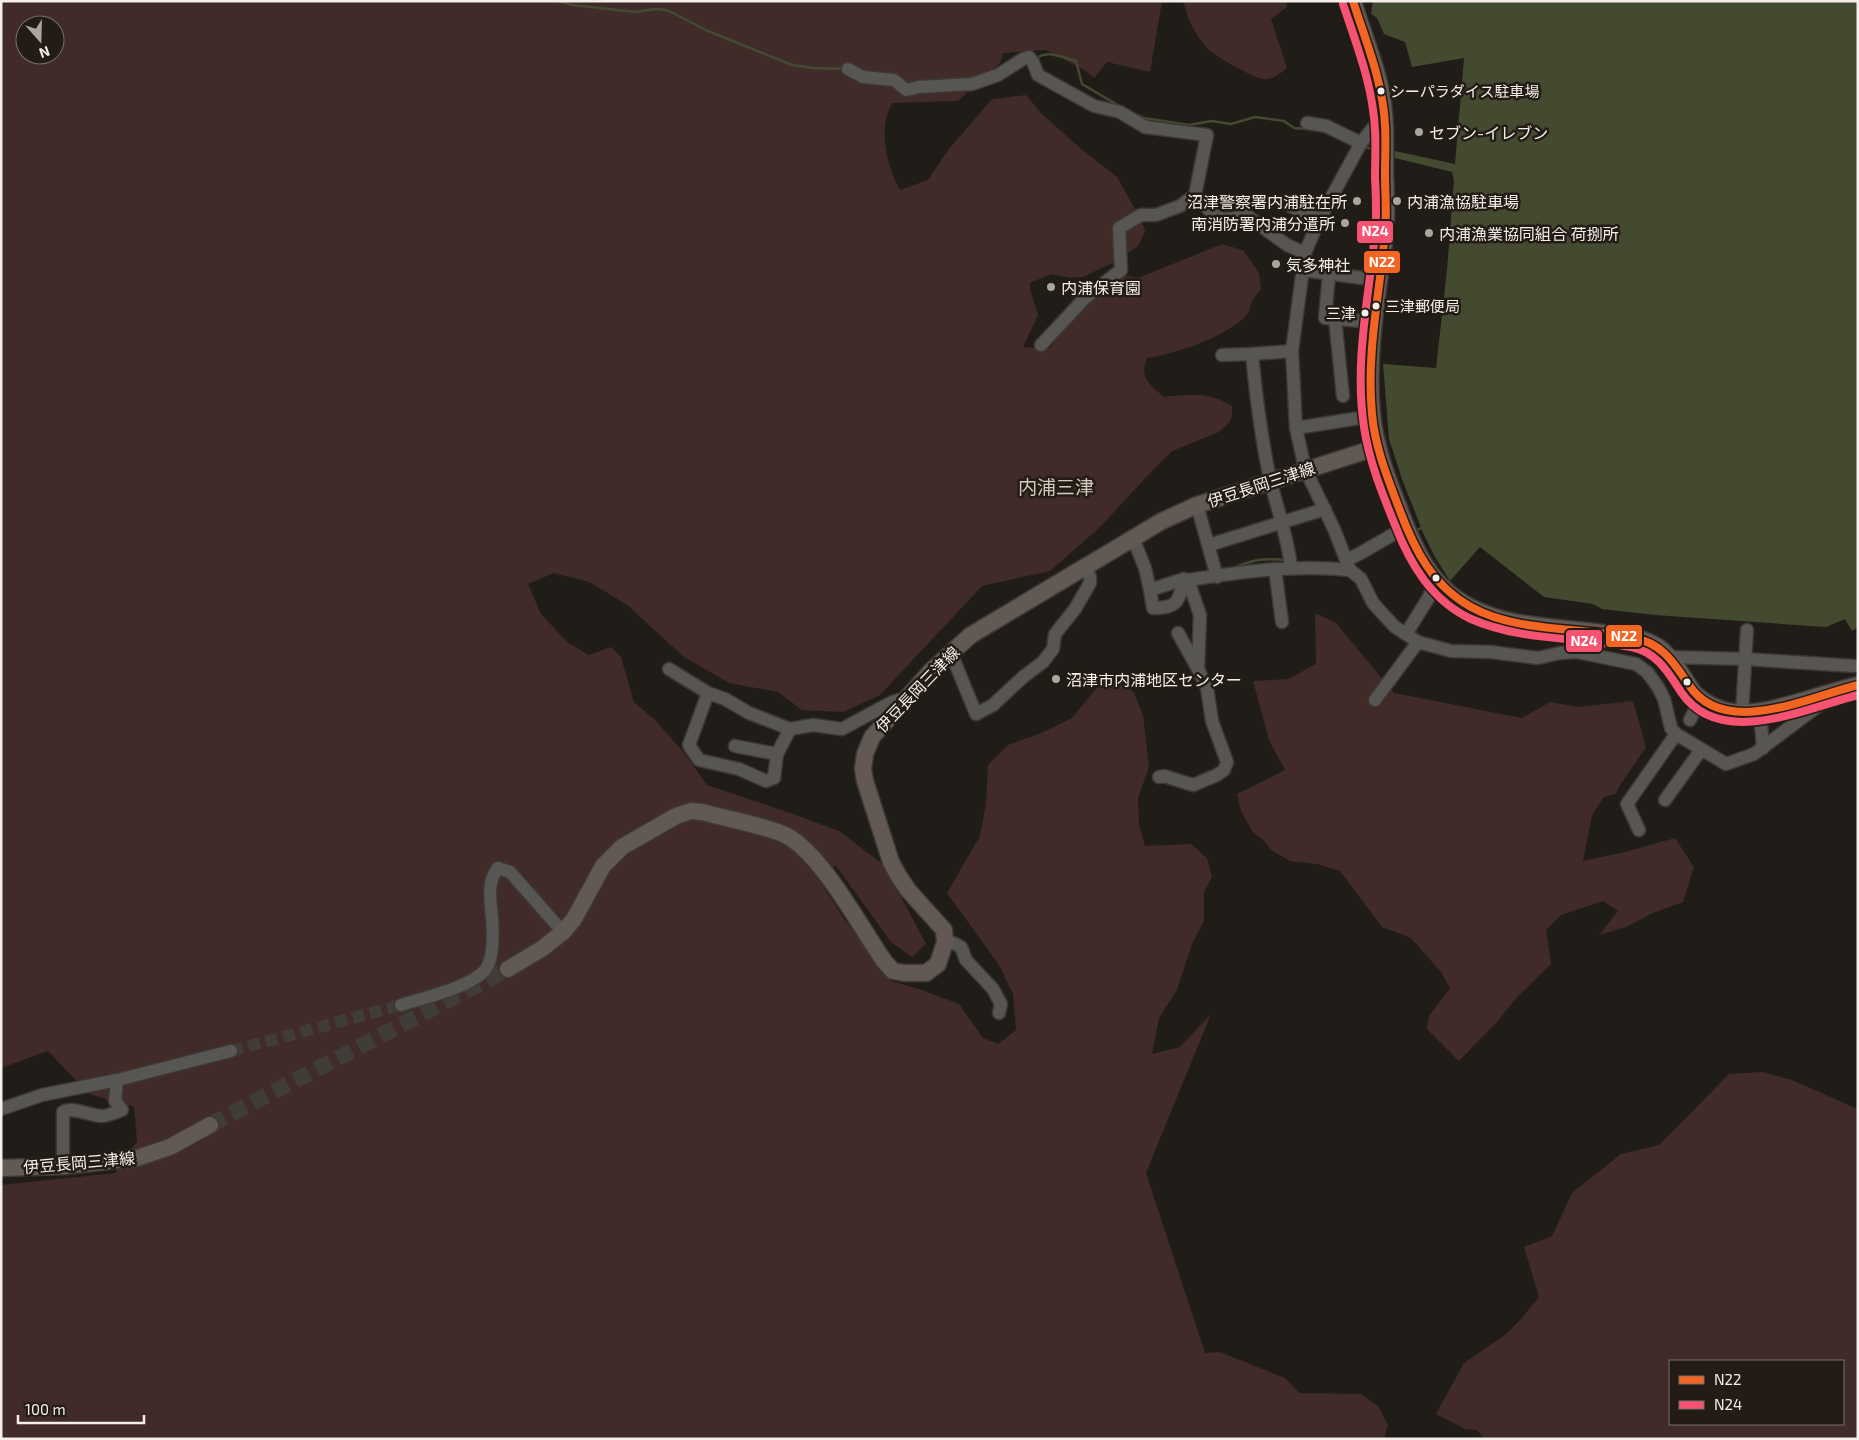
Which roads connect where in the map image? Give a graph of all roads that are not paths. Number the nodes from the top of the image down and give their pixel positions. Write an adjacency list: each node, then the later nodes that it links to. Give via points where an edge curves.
1 (1352, 1): 3 (main road, via 1379,85)
2 (848, 70): 6 (street, via 863,77 894,80 911,89 972,84 998,75 1023,59 1031,59 1038,75 1094,106 1120,112 1145,127 1188,129 1207,135)
3 (1384, 114): 5 (street); 12 (main road, via 1385,232)
4 (1306, 123): 5 (street, via 1326,126)
5 (1362, 143): 8 (street)
6 (1195, 195): 9 (street, via 1218,219 1246,215); 15 (street, via 1180,206 1156,215 1141,214 1119,228 1121,270 1085,298)
7 (1284, 203): 8 (street)
8 (1319, 220): 9 (street)
9 (1305, 254): 10 (street)
10 (1302, 270): 11 (street); 16 (street)
11 (1329, 274): 12 (street); 13 (street, via 1325,318)
12 (1378, 280): 14 (main road)
13 (1335, 319): 14 (street); 19 (street)
14 (1374, 322): 20 (main road)
15 (1041, 345)
16 (1292, 351): 17 (street); 21 (street)
17 (1252, 354): 18 (street); 24 (street, via 1260,432)
18 (1222, 355)
19 (1344, 396)
20 (1372, 416): 21 (street); 22 (main road)
21 (1296, 428): 23 (street)
22 (1378, 447): 23 (main road, 伊豆長岡三津線); 28 (main road)
23 (1305, 469): 24 (main road, 伊豆長岡三津線); 26 (street)
24 (1270, 481): 25 (main road, 伊豆長岡三津線); 27 (street)
25 (1197, 505): 29 (main road, 伊豆長岡三津線, via 1162,520); 30 (street)
26 (1324, 509): 27 (street); 31 (street)
27 (1283, 523): 30 (street); 33 (street)
28 (1409, 533): 31 (street, via 1359,554); 37 (main road)
29 (1133, 538): 32 (main road, 伊豆長岡三津線); 38 (street)
30 (1209, 545): 35 (street)
31 (1348, 565): 33 (street); 42 (street, via 1361,579 1382,613)
32 (1085, 566): 44 (main road, 伊豆長岡三津線, via 971,635); 44 (street, via 1090,583 1055,634 1053,649 1043,662 993,705 976,714)
33 (1292, 568): 34 (street)
34 (1275, 569): 35 (street); 39 (street)
35 (1217, 577): 36 (street)
36 (1186, 579): 38 (street); 38 (street, via 1178,601 1170,607 1153,608); 49 (street, via 1200,615)
37 (1436, 580): 42 (street); 45 (main road, via 1469,607 1490,616 1632,638 1652,644)
38 (1150, 590)
39 (1282, 622)
40 (1747, 630): 46 (street)
41 (1178, 633): 49 (street)
42 (1406, 634): 43 (street)
43 (1418, 642): 55 (street); 60 (street, via 1451,651 1538,658 1577,652 1636,664 1658,687 1671,728)
44 (951, 653): 53 (main road, 伊豆長岡三津線)
45 (1669, 657): 46 (street); 54 (main road)
46 (1745, 659): 47 (street); 57 (street)
47 (1854, 666)
48 (670, 669): 51 (street)
49 (1198, 670): 65 (street, via 1227,762 1217,775 1193,785 1169,777)
50 (1858, 685): 52 (main road)
51 (708, 693): 59 (street); 64 (street, via 689,745 699,760 739,769 766,781 774,778)
52 (1826, 693): 56 (main road); 62 (street, via 1818,706)
53 (906, 698): 59 (street, via 842,728 813,725); 69 (main road, 伊豆長岡三津線, via 872,737 863,769 898,876 944,930)
54 (1700, 699): 57 (main road, via 1718,709); 58 (street)
55 (1375, 700)
56 (1760, 712): 57 (main road); 62 (street)
57 (1742, 713)
58 (1690, 720)
59 (790, 729): 64 (street)
60 (1676, 734): 63 (street); 67 (street, via 1627,804)
61 (735, 746): 64 (street)
62 (1763, 748): 63 (street, via 1726,764)
63 (1701, 750): 66 (street)
64 (777, 754)
65 (1160, 778)
66 (1665, 800)
67 (1639, 830)
68 (563, 932): 69 (main road, via 574,919 603,866 622,847 676,816 702,812 784,835 808,852 893,971 926,973 938,964); 70 (main road); 71 (street, via 510,872 498,868 492,876 490,889 493,945 486,968 467,983)
69 (945, 942): 72 (street, via 961,947 966,960 993,989 1001,1004)
70 (508, 969)
71 (401, 1005)
72 (999, 1013)
73 (231, 1051): 74 (street)
74 (117, 1080): 75 (street, via 42,1095); 77 (street, via 115,1101 122,1110 104,1116 72,1110 62,1112)
75 (1, 1109)
76 (210, 1125): 77 (main road, 伊豆長岡三津線, via 170,1147 137,1158)
77 (63, 1166): 78 (main road, 伊豆長岡三津線)
78 (1, 1168)

